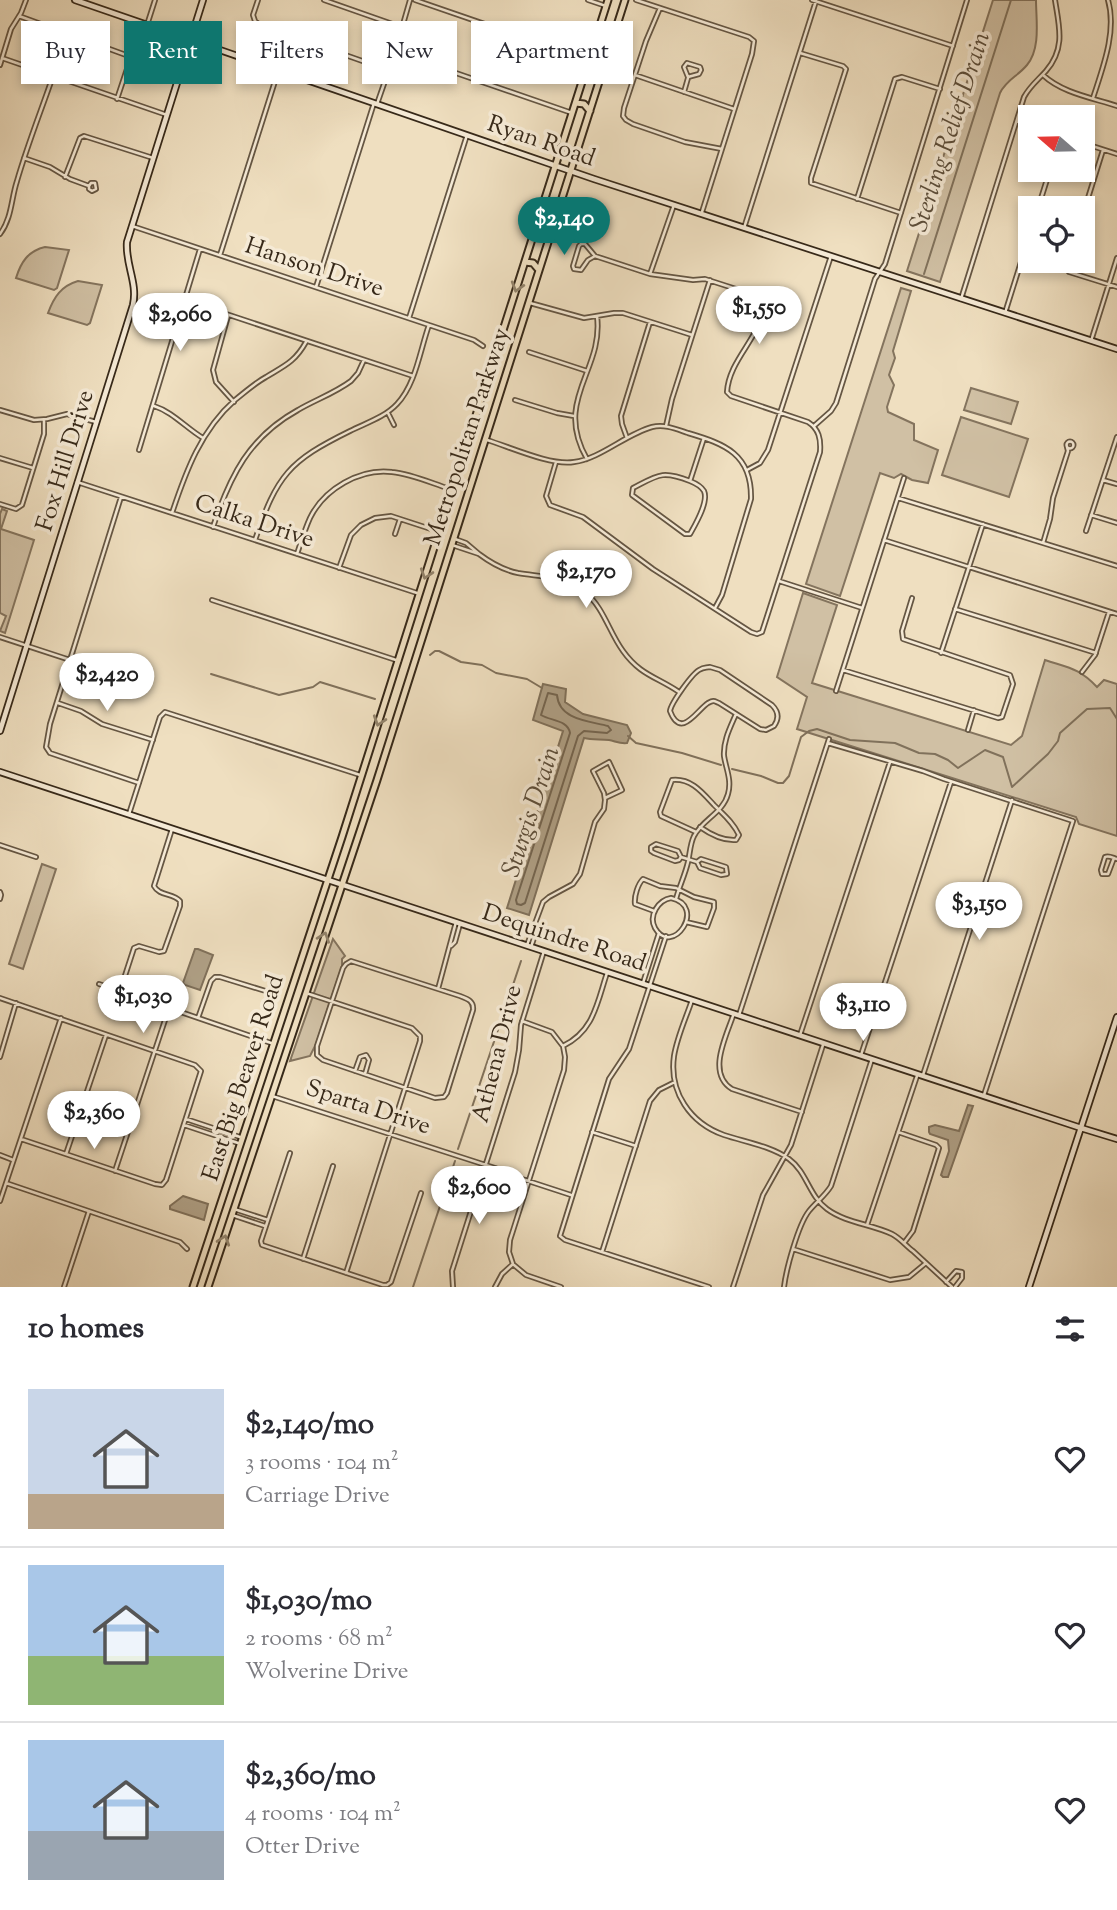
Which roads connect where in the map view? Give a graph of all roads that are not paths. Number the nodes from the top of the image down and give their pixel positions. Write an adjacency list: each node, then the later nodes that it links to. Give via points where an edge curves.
1 (26, 0): 19 (street)
2 (75, 0): 20 (main road, Ryan Road)
3 (155, 0): 21 (street)
4 (203, 0): 22 (main road, Fox Hill Drive)
5 (258, 0): 23 (street)
6 (324, 0): 24 (street)
7 (410, 0): 25 (street)
8 (415, 0): 26 (street)
9 (588, 0): 17 (street)
10 (625, 0): 28 (main road, Metropolitan Parkway)
11 (636, 0): 18 (street)
12 (966, 0): 29 (street)
13 (1055, 0): 36 (street, via 1060,36 1053,61)
14 (1114, 0): 16 (street)
15 (814, 1): 29 (street); 30 (street)
16 (1108, 1): 48 (street, via 1114,30)
17 (607, 3): 27 (main road, Metropolitan Parkway)
18 (660, 8): 35 (street); 53 (street, via 754,41)
19 (19, 16): 31 (street); 49 (street, via 126,55 129,63)
20 (135, 21)
21 (148, 21)
22 (197, 21)
23 (255, 21)
24 (384, 21)
25 (403, 21)
26 (476, 21)
27 (601, 21)
28 (617, 21)
29 (953, 46): 46 (street)
30 (800, 53): 70 (street, via 846,69 811,183); 76 (street)
31 (2, 58): 32 (street); 33 (street)
32 (0, 65)
33 (21, 65)
34 (457, 73): 55 (street)
35 (635, 75): 47 (street); 60 (street, via 623,111 625,119 685,142)
36 (1043, 75): 48 (street); 57 (street, via 1029,88)
37 (689, 78): 37 (street, via 699,74 700,67 685,64); 47 (street)
38 (50, 84): 63 (street)
39 (75, 84): 49 (street)
40 (177, 84): 56 (main road, Fox Hill Drive)
41 (274, 84): 80 (street)
42 (318, 84): 51 (main road, Ryan Road)
43 (383, 84): 51 (street)
44 (582, 84): 50 (main road, Metropolitan Parkway)
45 (594, 84): 54 (main road, Metropolitan Parkway)
46 (940, 89): 70 (street, via 896,77); 72 (street)
47 (684, 92): 53 (street)
48 (1093, 98): 52 (street)
49 (117, 99): 56 (street)
50 (576, 103): 54 (main road); 55 (main road, Metropolitan Parkway)
51 (376, 104): 58 (main road, Ryan Road); 92 (street)
52 (1117, 106)
53 (735, 109): 60 (street)
54 (590, 111): 66 (main road, Metropolitan Parkway)
55 (572, 113): 65 (main road, Metropolitan Parkway)
56 (167, 115): 64 (main road, Fox Hill Drive)
57 (1017, 121): 94 (street)
58 (467, 135): 65 (main road, Ryan Road); 100 (street)
59 (1096, 148): 61 (street)
60 (722, 149): 73 (street)
61 (1103, 150): 62 (street); 69 (street)
62 (1117, 154)
63 (24, 158): 67 (street); 77 (street)
64 (153, 158): 67 (street, via 83,136); 74 (main road, Fox Hill Drive)
65 (555, 165): 66 (main road, Ryan Road); 75 (main road, Metropolitan Parkway)
66 (571, 170): 71 (main road, Ryan Road); 78 (main road, Metropolitan Parkway)
67 (65, 177): 68 (street)
68 (89, 186)
69 (1089, 196)
70 (857, 199): 72 (street)
71 (674, 205): 73 (main road, Ryan Road); 89 (street)
72 (901, 213): 86 (street)
73 (701, 214): 76 (main road, Ryan Road)
74 (132, 226): 79 (street, Hanson Drive); 120 (main road, Fox Hill Drive, via 127,252 134,300)
75 (536, 228): 78 (main road); 84 (main road, Metropolitan Parkway)
76 (744, 228): 81 (main road, Ryan Road)
77 (0, 234)
78 (550, 237): 85 (main road, Metropolitan Parkway)
79 (200, 248): 80 (street, Hanson Drive); 95 (street)
80 (220, 255): 92 (street, Hanson Drive)
81 (831, 256): 86 (main road, Ryan Road); 117 (street)
82 (595, 257): 82 (street, via 581,244 574,269 581,270); 89 (street)
83 (1117, 258): 91 (street)
84 (525, 262): 85 (main road, via 533,262); 135 (main road, Metropolitan Parkway, one-way to 135)
85 (539, 270): 96 (main road, Metropolitan Parkway)
86 (880, 272): 94 (main road, Ryan Road); 123 (street, via 836,402)
87 (1018, 272): 97 (street)
88 (1075, 273): 91 (street)
89 (650, 274): 90 (street)
90 (710, 280): 103 (street); 117 (street, via 764,302 727,392)
91 (1109, 285): 93 (street); 105 (street)
92 (316, 287): 100 (street, Hanson Drive)
93 (1117, 287)
94 (961, 299): 97 (main road, Ryan Road)
95 (184, 300): 98 (street); 114 (street)
96 (529, 303): 99 (street, via 578,317); 128 (main road, Metropolitan Parkway)
97 (1005, 313): 105 (main road, Ryan Road)
98 (229, 315): 104 (street); 113 (street, via 213,370 216,382)
99 (597, 316): 101 (street, via 620,313); 110 (street, via 598,334)
100 (409, 318): 102 (street, Hanson Drive)
101 (650, 322): 103 (street); 126 (street, via 621,416)
102 (429, 325): 106 (street, Hanson Drive); 111 (street)
103 (692, 335): 122 (street)
104 (306, 341): 109 (street); 113 (street, via 292,361)
105 (1091, 341): 107 (main road, Ryan Road)
106 (483, 346)
107 (1117, 349)
108 (529, 352): 110 (street)
109 (364, 360): 111 (street); 154 (street, via 346,385 285,417 256,443 228,484)
110 (587, 371): 118 (street)
111 (412, 376): 116 (street, via 405,394)
112 (515, 400): 118 (street)
113 (233, 402): 125 (street)
114 (152, 405): 125 (street); 130 (street)
115 (0, 410): 119 (street)
116 (388, 412): 121 (street); 158 (street, via 317,447 293,466 270,498)
117 (780, 413): 123 (street); 136 (street, via 766,455)
118 (574, 416): 132 (street)
119 (44, 420): 120 (street, via 67,414); 134 (street)
120 (96, 422): 141 (main road, Fox Hill Drive)
121 (394, 425)
122 (666, 426): 126 (street); 127 (street)
123 (814, 426): 166 (street, via 820,452)
124 (1117, 437): 139 (street)
125 (203, 438): 149 (street)
126 (627, 438): 132 (street)
127 (704, 438): 136 (street, via 733,452); 140 (street)
128 (486, 439): 133 (street); 137 (main road, Metropolitan Parkway)
129 (1069, 449): 161 (street)
130 (139, 450)
131 (0, 457): 134 (street)
132 (587, 459): 133 (street)
133 (556, 462): 170 (street, via 546,496 550,505 583,517)
134 (33, 468): 147 (street, via 22,505)
135 (465, 469): 137 (main road); 143 (main road, Metropolitan Parkway)
136 (747, 470): 170 (street, via 750,504)
137 (475, 473): 148 (main road, Metropolitan Parkway)
138 (904, 478): 145 (street)
139 (1103, 480): 142 (street); 150 (street)
140 (691, 481): 140 (street, via 705,495 688,536 632,495 633,488 661,474)
141 (77, 482): 144 (street, Calka Drive); 178 (main road, Fox Hill Drive)
142 (1117, 484)
143 (453, 490): 146 (main road, Metropolitan Parkway); 162 (street, via 390,472 357,478 319,503)
144 (121, 496): 149 (street, Calka Drive); 182 (street)
145 (898, 498): 153 (street); 159 (street)
146 (455, 499): 148 (main road); 156 (main road, Metropolitan Parkway)
147 (0, 504)
148 (465, 506): 160 (main road, Metropolitan Parkway)
149 (172, 513): 154 (street, Calka Drive)
150 (1091, 515): 152 (street); 155 (street)
151 (400, 519): 156 (street); 157 (street); 165 (street, via 375,518 357,528)
152 (1117, 523)
153 (982, 524): 161 (street); 164 (street)
154 (213, 527): 158 (street, Calka Drive)
155 (1086, 531)
156 (440, 533): 167 (main road, Metropolitan Parkway, one-way to 167)
157 (395, 534)
158 (255, 540): 162 (street, Calka Drive)
159 (884, 540): 164 (street); 171 (street)
160 (453, 542): 176 (main road, Metropolitan Parkway); 188 (street, via 508,570 555,578 585,592 630,660 645,674)
161 (1043, 543): 163 (street)
162 (298, 554): 165 (street, Calka Drive)
163 (1117, 566)
164 (969, 567): 172 (street); 173 (street)
165 (340, 568): 167 (street, Calka Drive)
166 (779, 581): 170 (street, via 760,633); 171 (street)
167 (420, 594): 175 (main road, Metropolitan Parkway)
168 (912, 598): 179 (street, via 903,639)
169 (212, 600): 181 (street)
170 (715, 608)
171 (863, 608): 184 (street)
172 (955, 609): 179 (street); 180 (street)
173 (1109, 611): 174 (street); 180 (street)
174 (1117, 614)
175 (411, 623): 176 (main road); 181 (main road, Metropolitan Parkway)
176 (425, 631): 183 (main road, Metropolitan Parkway)
177 (0, 637): 178 (street)
178 (26, 647): 182 (street); 193 (main road, Fox Hill Drive)
179 (941, 653): 190 (street, via 1010,675 1013,684 1002,717)
180 (1096, 653): 185 (street)
181 (403, 657): 183 (main road); 196 (main road, Metropolitan Parkway, one-way to 196)
182 (70, 660): 186 (street); 189 (street)
183 (414, 664): 198 (main road, Metropolitan Parkway)
184 (843, 670): 187 (street); 190 (street)
185 (1082, 672)
186 (120, 676)
187 (836, 691)
188 (680, 692): 191 (street, via 670,708 677,721 689,721 713,701); 191 (street, via 699,670 714,668 772,705 778,715 774,726 763,730)
189 (57, 703): 194 (street); 201 (street, via 48,732 46,749 50,753)
190 (974, 710): 192 (street)
191 (736, 714): 206 (street, via 724,750 729,789)
192 (968, 730)
193 (0, 731)
194 (153, 740): 199 (street, via 160,717 172,713); 201 (street)
195 (890, 761): 200 (street); 247 (street, via 829,741); 255 (street)
196 (366, 762): 198 (main road); 199 (main road, Metropolitan Parkway)
197 (0, 772): 207 (main road, Dequindre Road)
198 (379, 773): 205 (main road, Metropolitan Parkway)
199 (362, 775): 202 (main road, Metropolitan Parkway)
200 (951, 782): 204 (street); 260 (street)
201 (139, 783): 207 (street)
202 (361, 794): 205 (main road); 212 (main road, Metropolitan Parkway)
203 (606, 798): 203 (street, via 593,771 609,762 622,790); 231 (street, via 579,876 547,898)
204 (1013, 800): 265 (street); 269 (street, via 1073,821)
205 (370, 802): 218 (main road, Metropolitan Parkway)
206 (719, 810): 208 (street); 208 (street, via 738,832 736,839); 210 (street, via 695,786 672,780 661,816)
207 (129, 814): 209 (main road, Dequindre Road)
208 (701, 827): 210 (street)
209 (172, 829): 219 (main road, Dequindre Road); 237 (street, via 154,886 178,898 180,906 164,951 135,948)
210 (696, 832): 216 (street)
211 (0, 845): 213 (street)
212 (336, 855): 218 (main road); 219 (main road, Metropolitan Parkway)
213 (36, 857)
214 (681, 857): 214 (street, via 678,851 656,844 650,847 675,861); 216 (street)
215 (1115, 859): 215 (street, via 1105,857 1102,874 1109,873)
216 (689, 860): 217 (street); 221 (street)
217 (697, 862): 217 (street, via 700,868 722,876 728,872 715,863)
218 (349, 863): 220 (main road, Metropolitan Parkway)
219 (328, 880): 220 (main road, Dequindre Road); 225 (main road, East Big Beaver Road)
220 (342, 884): 227 (main road, East Big Beaver Road); 229 (main road, Dequindre Road)
221 (679, 889): 224 (street); 226 (street, via 641,880 635,904); 228 (street, via 715,904 707,927)
222 (0, 892): 223 (street)
223 (0, 899)
224 (676, 899): 226 (street, via 668,898); 228 (street, via 685,907)
225 (321, 903): 227 (main road, via 330,905); 240 (main road, East Big Beaver Road)
226 (654, 911): 230 (street, via 653,924)
227 (333, 912): 239 (main road, East Big Beaver Road, one-way to 227)
228 (687, 922): 230 (street, via 678,935)
229 (458, 923): 231 (main road, Dequindre Road); 236 (street)
230 (663, 935): 235 (street); 235 (street)
231 (529, 946): 232 (main road, Dequindre Road)
232 (544, 951): 233 (main road, Dequindre Road); 251 (street, Athena Drive)
233 (607, 972): 235 (main road, Dequindre Road); 258 (street, via 590,1022)
234 (99, 984): 237 (street)
235 (646, 985): 242 (main road, Dequindre Road); 277 (street, via 629,1049 611,1075)
236 (438, 989): 243 (street, via 349,962); 267 (street, via 468,999 473,1010 449,1089 439,1099)
237 (120, 991): 246 (street)
238 (272, 993): 250 (street, via 215,977)
239 (306, 993): 243 (street); 245 (main road, East Big Beaver Road)
240 (289, 997): 245 (main road, via 294,1005); 252 (main road, East Big Beaver Road)
241 (0, 999): 244 (street)
242 (692, 999): 247 (main road, Dequindre Road); 266 (street, via 675,1051)
243 (332, 1002): 263 (street, via 317,1055); 267 (street, via 419,1033)
244 (16, 1003): 249 (street); 261 (street)
245 (302, 1006): 253 (main road, East Big Beaver Road)
246 (169, 1008): 250 (street); 259 (street)
247 (737, 1014): 255 (main road, Dequindre Road); 271 (street, via 719,1061 722,1081)
248 (1117, 1017): 275 (main road)
249 (61, 1018): 254 (street); 281 (street)
250 (198, 1018): 257 (street)
251 (522, 1021): 258 (street, via 551,1032); 291 (street, Athena Drive, via 515,1073)
252 (281, 1023): 253 (main road, via 289,1024); 257 (main road, East Big Beaver Road)
253 (293, 1031): 268 (main road, East Big Beaver Road)
254 (106, 1035): 259 (street); 287 (street)
255 (800, 1035): 256 (main road, Dequindre Road)
256 (824, 1042): 260 (main road, Dequindre Road); 271 (street)
257 (274, 1044): 270 (main road, East Big Beaver Road)
258 (563, 1046): 294 (street, via 564,1070)
259 (155, 1051): 273 (street, via 201,1071); 293 (street)
260 (861, 1055): 262 (main road, Dequindre Road)
261 (0, 1057)
262 (872, 1059): 265 (main road, Dequindre Road); 299 (street, via 831,1186)
263 (355, 1071): 264 (street); 264 (street, via 360,1057 366,1055)
264 (365, 1074): 267 (street)
265 (920, 1075): 269 (main road, Dequindre Road); 278 (street)
266 (675, 1083): 284 (street, via 662,1087 652,1098); 289 (street, via 685,1106 704,1125)
267 (405, 1088): 279 (street)
268 (272, 1096): 272 (main road, East Big Beaver Road); 279 (street, Sparta Drive)
269 (984, 1096): 275 (main road, Dequindre Road)
270 (253, 1107): 272 (main road, via 256,1115); 283 (main road, East Big Beaver Road)
271 (802, 1112): 289 (street)
272 (264, 1117): 285 (main road, East Big Beaver Road)
273 (186, 1119): 274 (street); 276 (street)
274 (184, 1125): 280 (street); 293 (street, via 162,1185)
275 (1081, 1128): 282 (main road, Dequindre Road); 327 (main road)
276 (219, 1130): 280 (street); 283 (street)
277 (592, 1132): 284 (street); 297 (street)
278 (898, 1132): 303 (street); 305 (street, via 939,1149 913,1231)
279 (391, 1135): 291 (street, Sparta Drive); 312 (street)
280 (217, 1136): 283 (street)
281 (21, 1139): 287 (street); 290 (street)
282 (1117, 1139)
283 (242, 1141): 285 (main road, via 250,1138); 313 (main road, East Big Beaver Road)
284 (636, 1146): 308 (street)
285 (255, 1147): 301 (main road, East Big Beaver Road)
286 (290, 1153): 302 (street)
287 (66, 1154): 293 (street)
288 (0, 1155): 290 (street)
289 (785, 1156): 299 (street, via 801,1170); 324 (street, via 763,1195)
290 (14, 1160): 295 (street)
291 (486, 1165): 294 (street, Sparta Drive); 319 (street, Athena Drive, via 453,1268)
292 (334, 1166): 309 (street)
293 (115, 1171)
294 (529, 1181): 297 (street, Sparta Drive); 310 (street, via 509,1244)
295 (6, 1183): 298 (street); 300 (street)
296 (421, 1193): 312 (street, via 388,1285)
297 (572, 1195): 308 (street, via 560,1237)
298 (0, 1201)
299 (819, 1201): 303 (street, via 834,1214); 307 (street, via 804,1218)
300 (89, 1211): 306 (street, via 180,1242); 316 (street)
301 (233, 1212): 302 (street); 304 (street); 318 (main road, East Big Beaver Road, one-way to 301)
302 (268, 1220): 304 (street)
303 (867, 1225): 305 (street)
304 (266, 1226): 309 (street, via 261,1244)
305 (904, 1243): 311 (street)
306 (187, 1249)
307 (793, 1250): 311 (street, via 890,1280 909,1277); 325 (street)
308 (602, 1252): 314 (street)
309 (303, 1259): 312 (street)
310 (513, 1264): 320 (street); 321 (street, via 526,1275)
311 (926, 1264): 315 (street)
312 (346, 1272)
313 (197, 1276): 317 (main road, East Big Beaver Road); 318 (main road)
314 (693, 1282): 322 (street); 323 (street)
315 (946, 1282): 326 (street); 326 (street, via 956,1271 962,1272)
316 (64, 1287)
317 (193, 1287)
318 (207, 1287)
319 (453, 1287)
320 (495, 1287)
321 (561, 1287)
322 (692, 1287)
323 (709, 1287)
324 (733, 1287)
325 (784, 1287)
326 (954, 1287)
327 (1028, 1287)

